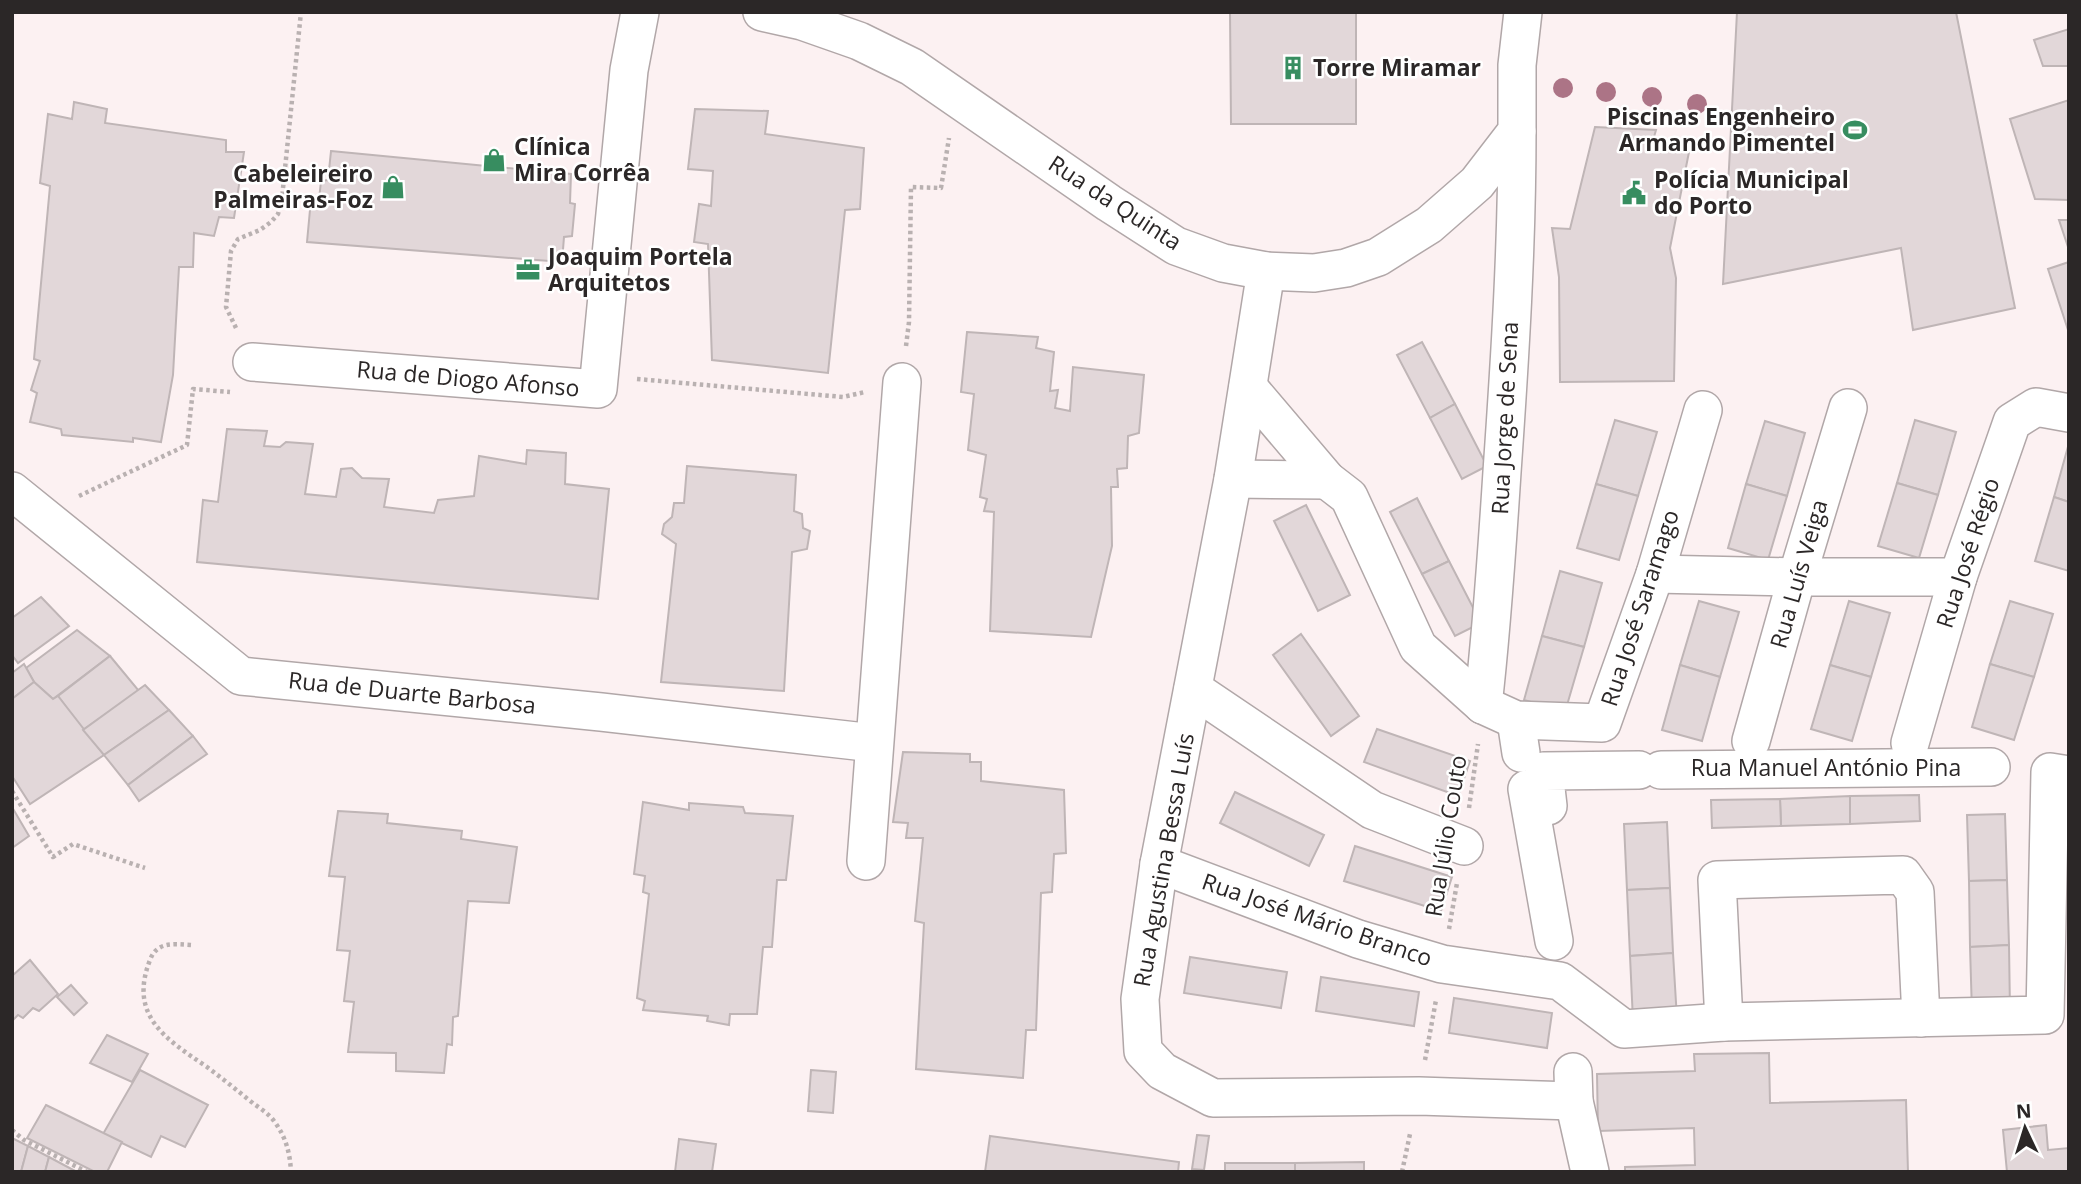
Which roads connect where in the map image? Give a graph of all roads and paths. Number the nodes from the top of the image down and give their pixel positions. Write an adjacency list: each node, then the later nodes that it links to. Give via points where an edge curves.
1 (301, 12): 8 (path, via 278,214 260,230 238,239 231,251 226,307)
2 (640, 12): 9 (street, Rua de Diogo Afonso, via 629,70)
3 (762, 12): 5 (street, Rua da Quinta, via 859,41)
4 (1519, 18): 6 (street)
5 (955, 95): 7 (street, Rua da Quinta, via 1176,246 1223,263); 10 (path, via 942,188 911,187 909,322)
6 (1517, 131): 7 (street, Rua da Quinta, via 1477,183 1429,225 1378,257 1314,273); 23 (street, Rua Jorge de Sena, via 1508,395)
7 (1266, 271): 11 (street, Rua Agustina Bessa Luís)
8 (252, 362): 9 (street, Rua de Diogo Afonso, via 598,389); 18 (path, via 250,394 193,389 187,445)
9 (600, 375): 10 (path, via 843,397)
10 (902, 382): 25 (street)
11 (1248, 387): 15 (street, Rua Agustina Bessa Luís); 16 (street)
12 (1848, 408): 20 (street, Rua Luís Veiga)
13 (1703, 410): 19 (street, Rua José Saramago)
14 (2069, 414): 21 (street, Rua José Régio, via 2036,407 2012,422)
15 (1233, 479): 16 (street); 22 (street, Rua Agustina Bessa Luís)
16 (1327, 480): 23 (street, via 1349,497 1418,647)
17 (12, 491): 18 (street, Rua de Duarte Barbosa)
18 (41, 514): 25 (street, Rua de Duarte Barbosa, via 241,676)
19 (1654, 574): 20 (street); 23 (street, Rua José Saramago, via 1602,723 1518,736)
20 (1797, 577): 21 (street); 24 (street, Rua Luís Veiga)
21 (1958, 577): 26 (street, Rua José Régio)
22 (1193, 689): 30 (street, via 1372,810); 32 (street, Rua Agustina Bessa Luís)
23 (1483, 705): 30 (path, Rua Júlio Couto)
24 (1751, 741)
25 (874, 743): 31 (street)
26 (1910, 743)
27 (1992, 767): 36 (street, Rua Manuel António Pina, via 1544,771 1548,806 1528,797)
28 (2051, 773): 37 (street, via 2045,1015)
29 (12, 791): 33 (path, via 53,857 73,844)
30 (1464, 846): 35 (path, Rua Júlio Couto)
31 (866, 861)
32 (1159, 864): 35 (street, Rua José Mário Branco, via 1358,939); 39 (street, Rua Agustina Bessa Luís, via 1140,999 1143,1051 1161,1071 1213,1098)
33 (145, 868)
34 (191, 945): 42 (path, via 166,944 154,951 144,995 151,1022 169,1041 273,1119 287,1142)
35 (1442, 964): 36 (street, Rua José Mário Branco); 39 (path, Rua Júlio Couto)
36 (1558, 970): 38 (street, via 1624,1029)
37 (1921, 1018): 38 (street); 38 (street, via 1915,892 1903,875 1717,880)
38 (1724, 1022)
39 (1419, 1096): 43 (street, Rua Agustina Bessa Luís, via 1574,1086)
40 (12, 1130): 41 (path)
41 (88, 1172)
42 (291, 1172)
43 (1590, 1172)

